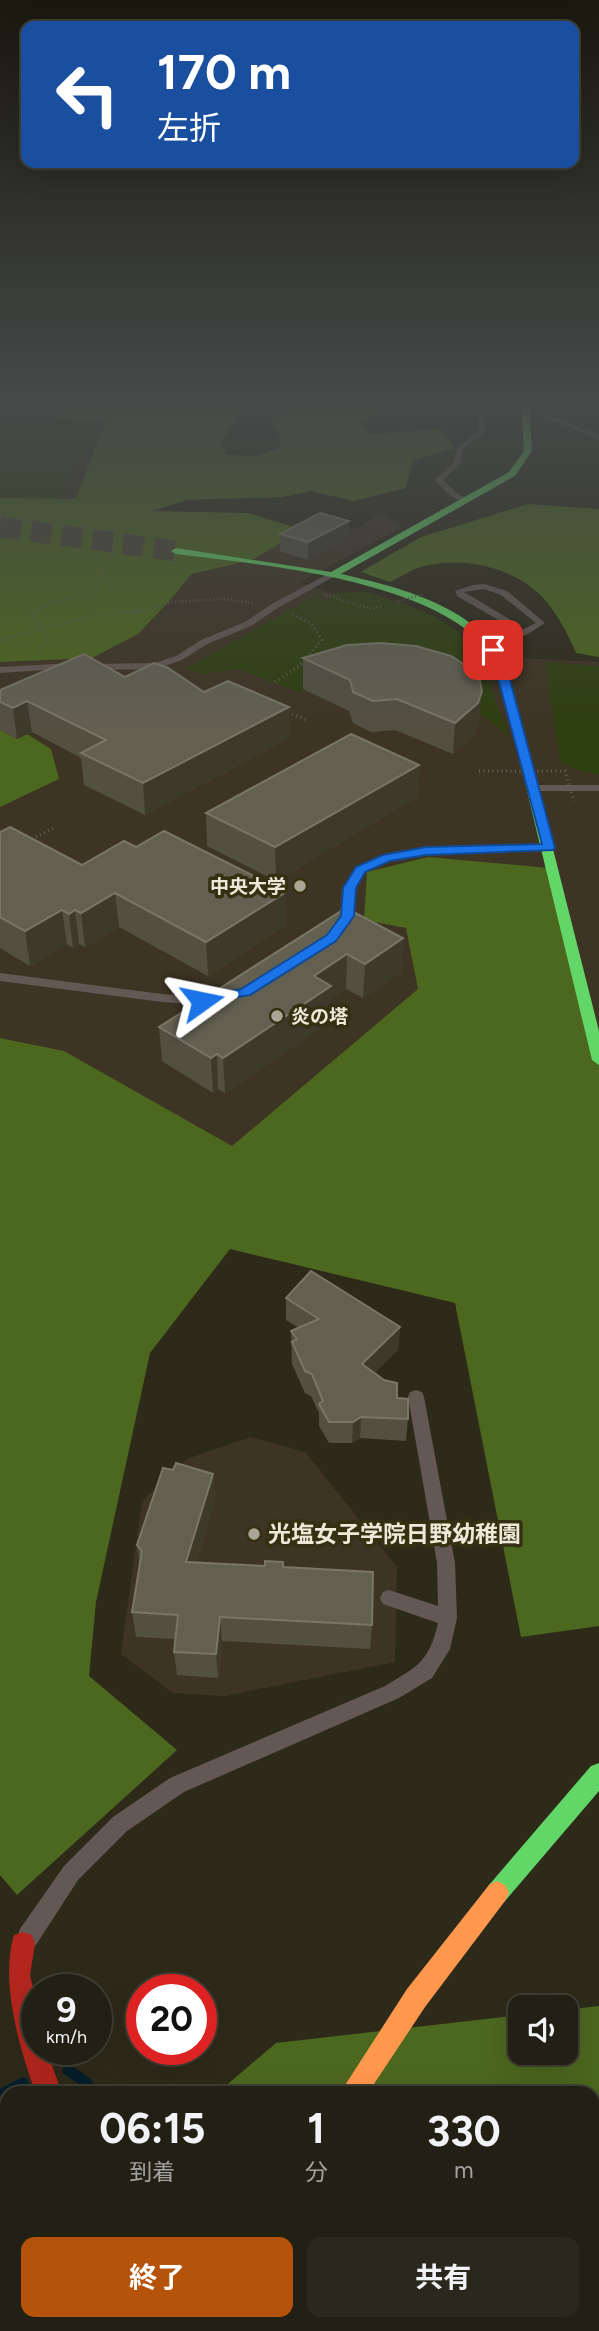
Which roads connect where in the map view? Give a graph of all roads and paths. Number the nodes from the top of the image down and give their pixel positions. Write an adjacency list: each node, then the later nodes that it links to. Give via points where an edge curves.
1 (445, 512): 4 (street)
2 (0, 517): 11 (path, via 114,531 122,536 95,590 36,610 32,616)
3 (176, 551): 4 (street)
4 (331, 576): 14 (street, via 429,605); 15 (lane, via 248,624)
5 (319, 593): 9 (path, via 371,609)
6 (425, 594): 7 (path, bridge)
7 (398, 601)
8 (258, 603): 11 (path, via 183,601)
9 (382, 606)
10 (283, 613): 19 (path, via 307,619 322,640 299,666)
11 (42, 627): 13 (path); 17 (path, via 48,634 45,643)
12 (510, 636): 12 (lane, via 513,625 459,591 481,585 497,588 541,623); 14 (lane)
13 (0, 640)
14 (488, 642): 23 (street, via 505,680)
15 (170, 661): 16 (lane); 16 (lane, via 165,675 153,677)
16 (129, 667): 17 (lane)
17 (26, 669): 18 (lane)
18 (0, 670)
19 (275, 682)
20 (281, 709): 21 (path)
21 (306, 720)
22 (480, 771): 25 (path, bridge, via 565,771)
23 (534, 788): 24 (lane); 28 (street)
24 (599, 788)
25 (574, 801)
26 (56, 827): 27 (path)
27 (28, 841)
28 (549, 848): 29 (lane, via 426,851 387,857 360,870 349,888 348,916); 32 (street)
29 (331, 938)
30 (0, 976): 31 (lane, via 162,998 202,1001)
31 (224, 996)
32 (599, 1060)
33 (416, 1397): 35 (lane, via 446,1563)
34 (389, 1598): 35 (lane)
35 (449, 1618): 37 (lane, via 441,1649 425,1672 391,1692 177,1785 120,1824 71,1873)
36 (599, 1774): 39 (street, via 477,1917)
37 (14, 1967): 38 (street)
38 (46, 2086)
39 (359, 2086)

